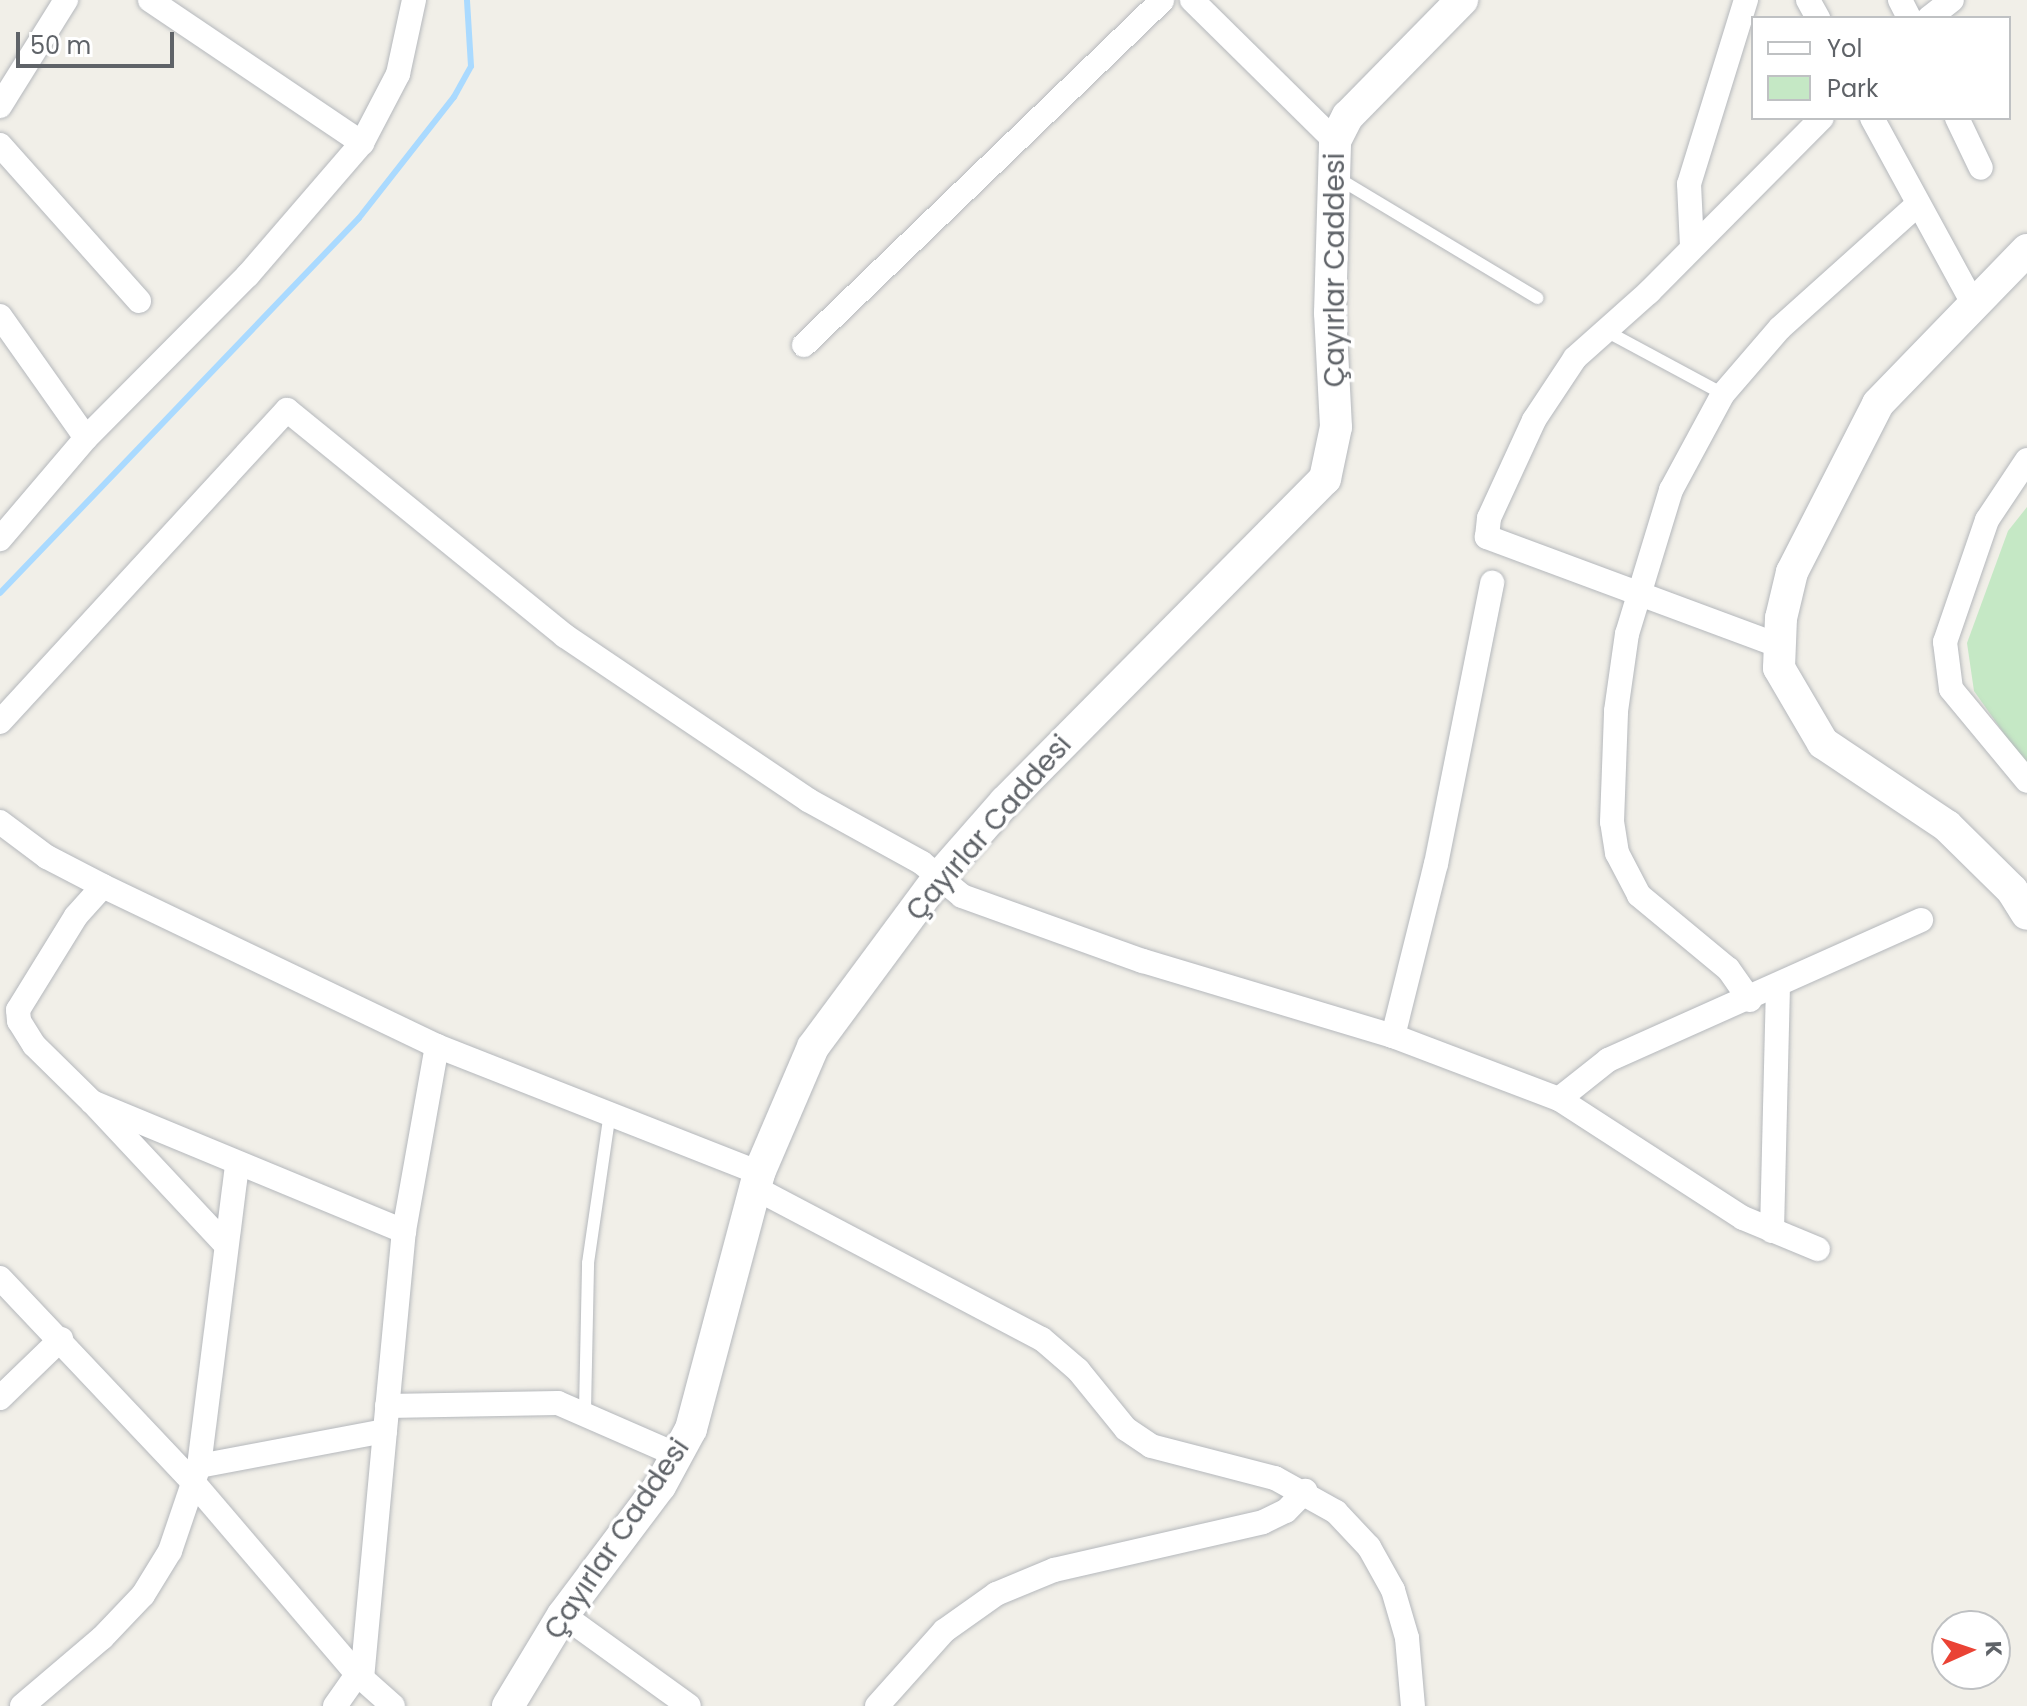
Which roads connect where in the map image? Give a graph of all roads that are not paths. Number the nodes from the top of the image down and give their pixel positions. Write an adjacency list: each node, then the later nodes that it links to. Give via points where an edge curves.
1 (66, 0): 10 (street)
2 (150, 0): 15 (street)
3 (414, 0): 15 (street, via 398,74)
4 (1162, 0): 27 (street)
5 (1192, 0): 14 (street)
6 (1462, 0): 14 (street, Çayırlar Caddesi, via 1348,116)
7 (1746, 0): 20 (street, via 1689,184)
8 (1952, 0): 9 (street)
9 (1932, 16)
10 (0, 106)
11 (1820, 120): 20 (street)
12 (1873, 120): 19 (street)
13 (1958, 120): 17 (street)
14 (1335, 141): 18 (street, Çayırlar Caddesi)
15 (362, 143): 29 (street, via 238,286)
16 (0, 145): 23 (street)
17 (1981, 168)
18 (1333, 175): 22 (lane); 38 (street, Çayırlar Caddesi, via 1330,313 1336,427 1325,479 1016,790)
19 (1916, 206): 24 (street); 28 (street, via 1780,328)
20 (1692, 247): 26 (street)
21 (2027, 250): 24 (street)
22 (1537, 298)
23 (139, 301)
24 (1974, 305): 34 (street, via 1878,404 1792,572)
25 (0, 316): 29 (street)
26 (1606, 331): 28 (lane); 33 (street, via 1575,358 1534,420 1489,518 1487,537)
27 (804, 345)
28 (1723, 394): 33 (street, via 1671,490)
29 (86, 438): 31 (street)
30 (2027, 460): 36 (street, via 1987,520 1945,642 1951,689)
31 (0, 539)
32 (1492, 583): 44 (street, via 1436,864)
33 (1637, 593): 34 (street); 43 (street, via 1616,711 1612,822 1617,853 1639,895 1728,969)
34 (1780, 646): 40 (street, via 1779,668 1823,743 1947,826 2012,890)
35 (0, 722): 38 (street, via 287,410 565,636 808,800)
36 (2027, 781)
37 (0, 822): 39 (street, via 47,857)
38 (939, 877): 44 (street, via 962,896 1130,956); 50 (street, Çayırlar Caddesi, via 813,1047)
39 (103, 886): 45 (street); 47 (street, via 76,916 18,1010 34,1045)
40 (2027, 914)
41 (1921, 920): 42 (street)
42 (1778, 988): 43 (street); 52 (street)
43 (1750, 1000): 46 (street, via 1599,1065)
44 (1393, 1036): 46 (street)
45 (437, 1046): 48 (street); 51 (street)
46 (1559, 1099): 52 (street, via 1743,1218)
47 (92, 1102): 49 (street); 53 (street)
48 (610, 1112): 50 (street); 59 (lane, via 588,1263)
49 (237, 1166): 51 (street); 53 (street)
50 (757, 1180): 61 (street, Çayırlar Caddesi, via 691,1429); 63 (street, via 1042,1339 1078,1370 1126,1429 1151,1446 1275,1478)
51 (404, 1231): 58 (street)
52 (1772, 1231): 54 (street)
53 (226, 1245): 62 (street)
54 (1818, 1249)
55 (0, 1278): 56 (street)
56 (61, 1339): 57 (street); 62 (street)
57 (0, 1398)
58 (387, 1406): 59 (street, via 503,1400); 60 (street)
59 (585, 1410): 61 (street)
60 (385, 1431): 62 (street); 65 (street)
61 (677, 1455): 64 (street, Çayırlar Caddesi)
62 (196, 1474): 65 (street); 66 (street, via 170,1551 143,1595)
63 (1305, 1491): 71 (street, via 1286,1511 1263,1522 1054,1570 996,1594 944,1631); 72 (street, via 1354,1529 1382,1567 1407,1638)
64 (563, 1615): 69 (street, Çayırlar Caddesi); 70 (street)
65 (360, 1677): 67 (street); 68 (street)
66 (22, 1706)
67 (335, 1706)
68 (393, 1706)
69 (508, 1706)
70 (689, 1706)
71 (877, 1706)
72 (1413, 1706)

